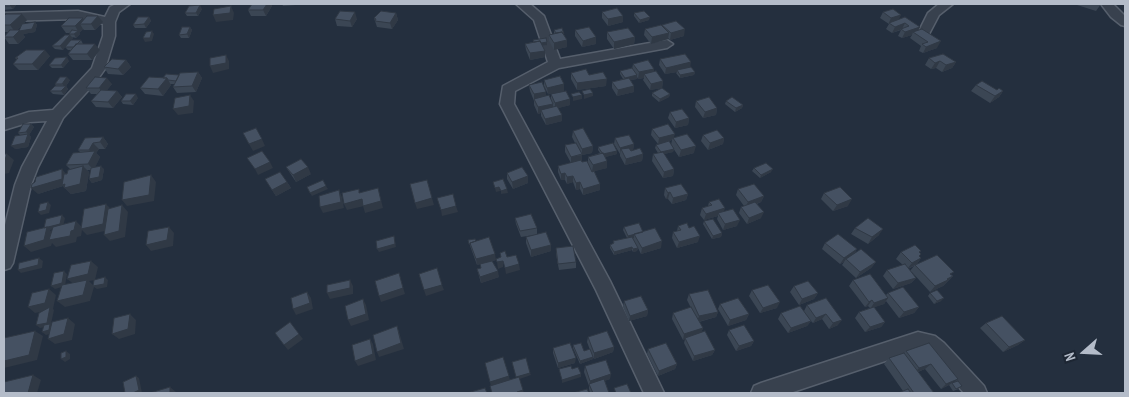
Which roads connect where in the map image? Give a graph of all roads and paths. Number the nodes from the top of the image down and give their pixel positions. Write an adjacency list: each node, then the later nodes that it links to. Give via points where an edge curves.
1 (122, 4): 6 (street, via 114,10)
2 (522, 4): 10 (street, via 540,19)
3 (947, 4): 8 (street, via 934,13)
4 (1107, 4): 7 (street)
5 (4, 16): 6 (street, via 78,15)
6 (109, 22): 11 (street, via 98,69)
7 (1125, 22)
8 (925, 31)
9 (667, 44): 10 (street)
10 (555, 64): 14 (street, via 508,89 507,104 604,287)
11 (57, 115): 12 (street, via 29,117); 13 (street, via 23,185)
12 (4, 126)
13 (4, 262)
14 (654, 393)
15 (761, 393): 16 (street, via 918,341 928,342 937,349)
16 (977, 393)

